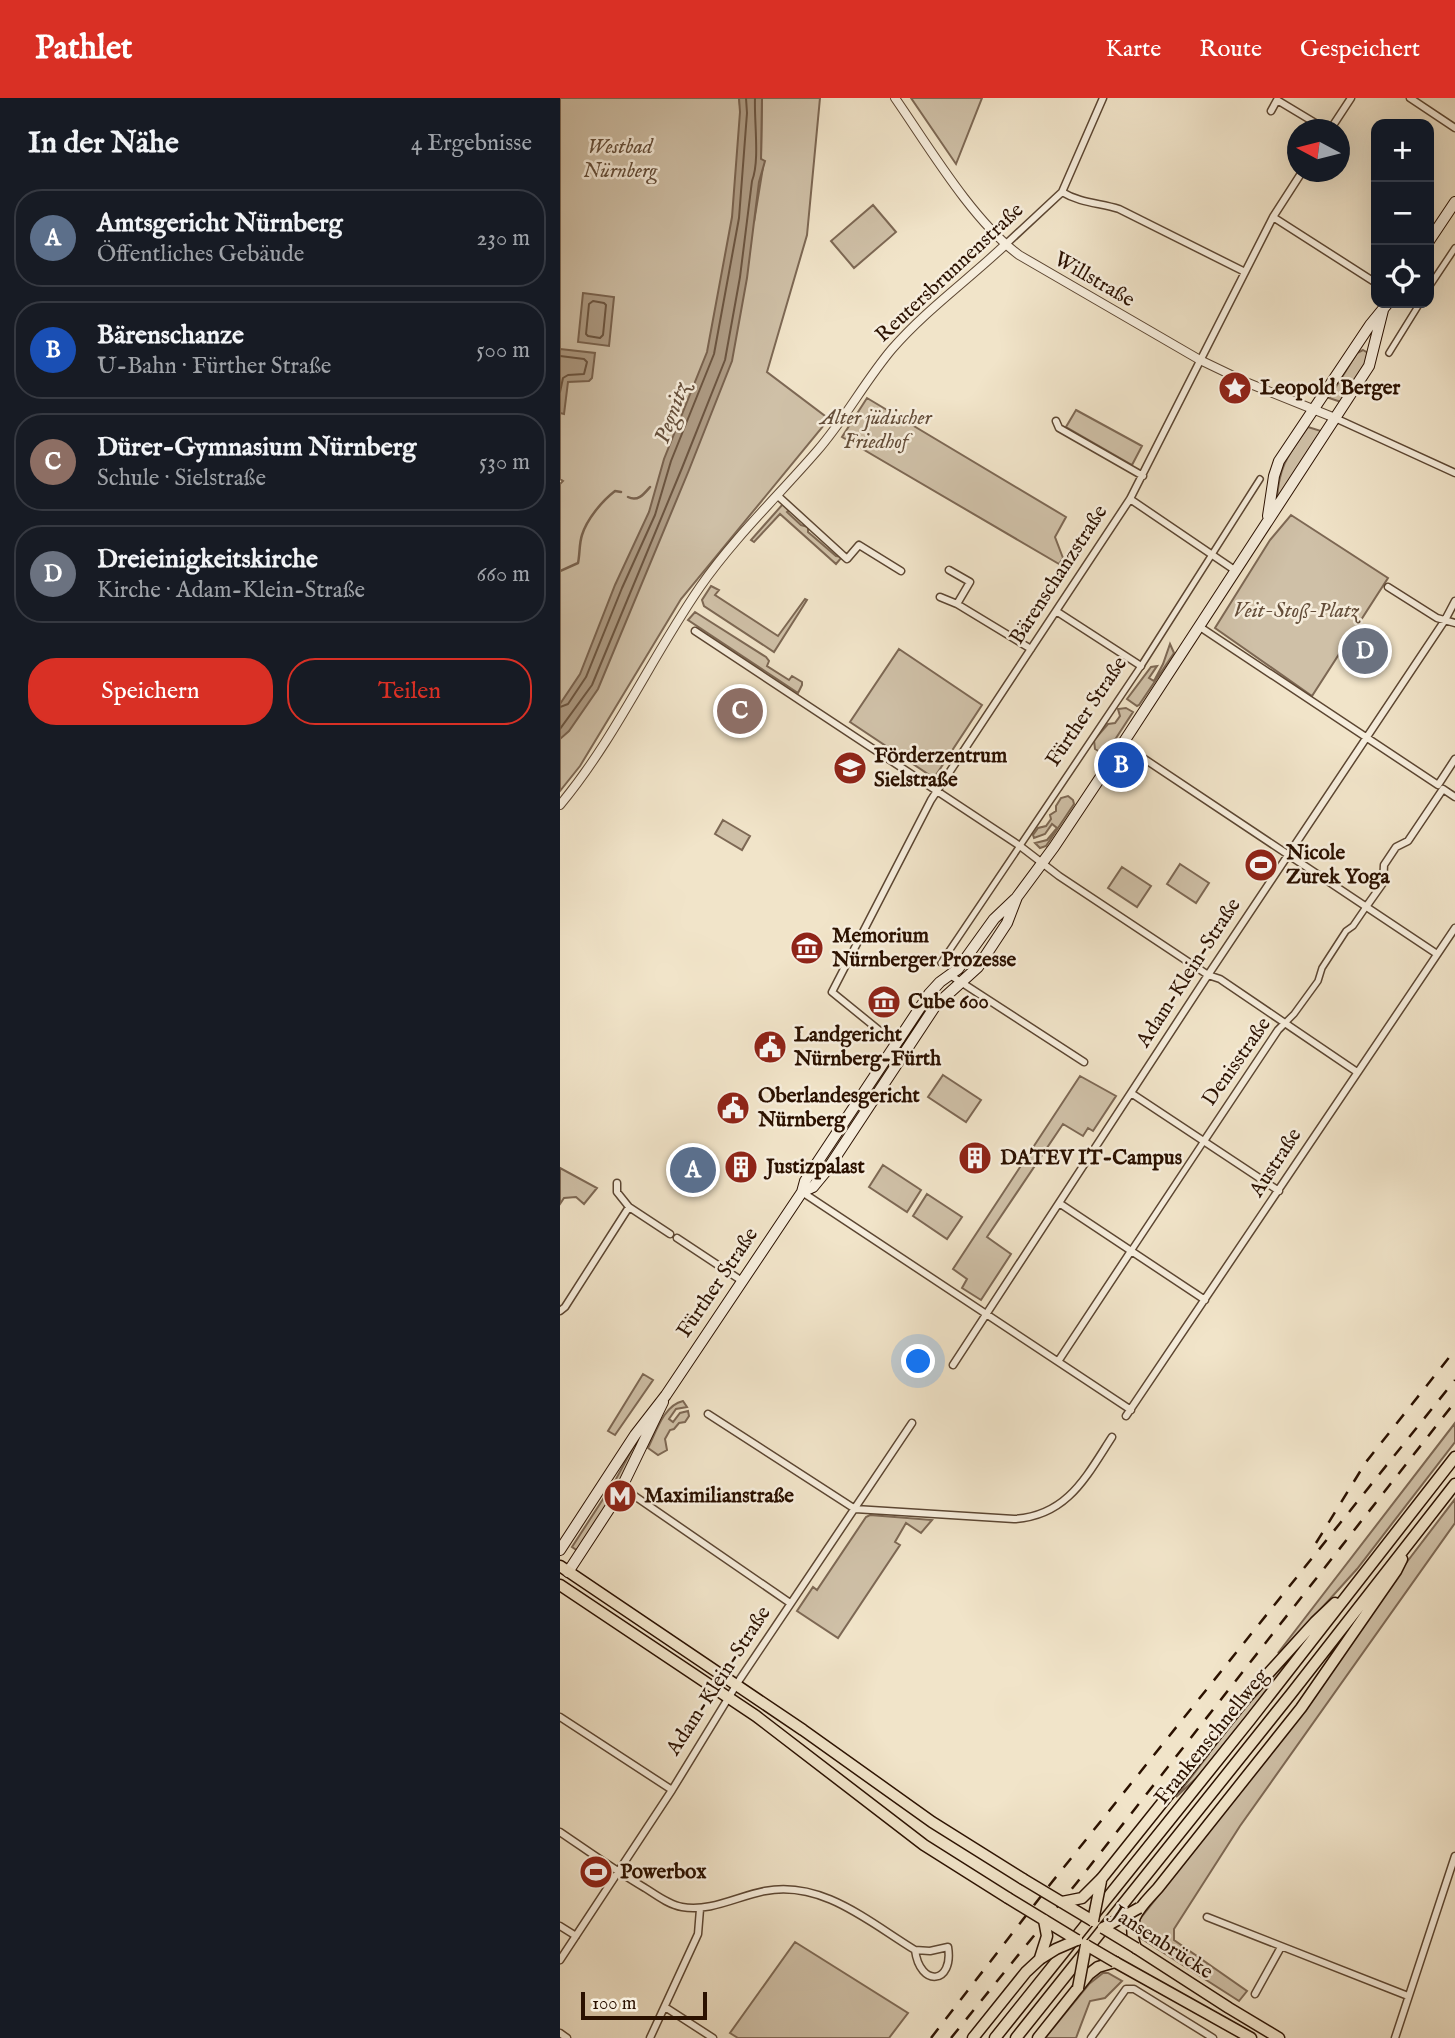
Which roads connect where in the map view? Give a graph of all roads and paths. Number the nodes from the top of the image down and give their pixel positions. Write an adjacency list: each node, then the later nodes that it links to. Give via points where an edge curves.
1 (895, 98): 14 (street, Willstraße)
2 (1103, 98): 10 (street, Reutersbrunnenstraße)
3 (1351, 98): 7 (street)
4 (1410, 98): 8 (street)
5 (1270, 111): 6 (street, via 1277,100)
6 (1310, 119)
7 (1337, 119)
8 (1455, 128)
9 (1295, 182): 12 (street, Bärenschanzstraße)
10 (1062, 192): 14 (street, Reutersbrunnenstraße); 16 (street, via 1119,209)
11 (1455, 202): 13 (main road)
12 (1273, 216): 16 (street, Bärenschanzstraße); 18 (street)
13 (1434, 234)
14 (1005, 245): 25 (street, Willstraße); 34 (street, Reutersbrunnenstraße, via 895,346 826,441)
15 (1455, 248): 17 (street)
16 (1245, 272): 25 (street, Bärenschanzstraße)
17 (1434, 278)
18 (1371, 280)
19 (1383, 308): 22 (main road, Fürther Straße)
20 (1384, 308): 24 (main road, Fürther Straße)
21 (1417, 308): 23 (street)
22 (1355, 348): 24 (main road, via 1366,346); 26 (main road, Fürther Straße)
23 (1389, 353)
24 (1373, 354): 27 (main road, Fürther Straße)
25 (1200, 360): 26 (street, Willstraße); 31 (street, Bärenschanzstraße)
26 (1314, 409): 27 (street, Willstraße); 29 (main road, Fürther Straße)
27 (1335, 418): 30 (street); 32 (main road, Fürther Straße)
28 (1056, 421): 31 (street, via 1059,429)
29 (1276, 469): 32 (main road, via 1283,477); 36 (main road, Fürther Straße)
30 (1455, 472)
31 (1143, 475): 35 (street, Bärenschanzstraße)
32 (1296, 479): 36 (main road, Fürther Straße)
33 (1260, 480): 37 (street, Fürther Straße)
34 (778, 496): 38 (street, via 848,559 859,545); 58 (street, Reutersbrunnenstraße, via 704,581)
35 (1130, 499): 37 (street); 45 (street, Bärenschanzstraße)
36 (1267, 520): 40 (main road, Fürther Straße)
37 (1212, 555): 40 (street); 51 (street, Fürther Straße)
38 (901, 570)
39 (948, 570): 44 (street, via 970,582)
40 (1236, 571): 48 (main road, Fürther Straße)
41 (1388, 587): 46 (street)
42 (940, 597): 44 (street)
43 (1455, 601): 46 (street, Adam-Klein-Straße)
44 (957, 604): 50 (street)
45 (1056, 611): 50 (street, Bärenschanzstraße); 51 (street)
46 (1445, 620): 47 (street); 52 (street, Adam-Klein-Straße)
47 (1455, 623)
48 (1199, 627): 52 (street); 53 (main road, Fürther Straße)
49 (695, 631): 56 (street)
50 (1031, 649): 56 (street, Bärenschanzstraße)
51 (1141, 666): 59 (street, Fürther Straße)
52 (1367, 738): 55 (street); 60 (street, Adam-Klein-Straße)
53 (1122, 744): 60 (street); 61 (main road, Fürther Straße)
54 (1455, 759): 55 (street, Denisstraße)
55 (1441, 787): 57 (street); 63 (street, Denisstraße, via 1408,841 1396,847 1384,865 1383,883)
56 (936, 792): 59 (street); 71 (street, Bärenschanzstraße, via 832,992)
57 (1455, 797)
58 (560, 805)
59 (1020, 846): 61 (street); 66 (street, Fürther Straße)
60 (1288, 856): 63 (street); 68 (street, Adam-Klein-Straße)
61 (1042, 863): 62 (main road, Fürther Straße); 68 (street)
62 (1017, 897): 67 (main road, Fürther Straße); 69 (main road, Fürther Straße, via 1007,923)
63 (1366, 907): 65 (street); 70 (street, Denisstraße)
64 (1455, 928): 65 (street, Austraße)
65 (1437, 954): 73 (street, Austraße)
66 (941, 963)
67 (950, 975): 69 (street); 71 (main road, Fürther Straße, via 933,989)
68 (1208, 975): 70 (street); 74 (street, Adam-Klein-Straße)
69 (962, 983): 72 (street); 78 (main road, Fürther Straße, via 936,1005 827,1170 813,1187)
70 (1285, 1023): 73 (street); 75 (street, Denisstraße)
71 (896, 1044): 78 (main road, Fürther Straße)
72 (1084, 1062)
73 (1357, 1072): 77 (street, Austraße)
74 (1131, 1093): 75 (street); 79 (street, Adam-Klein-Straße)
75 (1204, 1141): 77 (street); 81 (street, Denisstraße)
76 (617, 1183): 80 (street, via 617,1192)
77 (1279, 1191): 83 (street, Austraße)
78 (802, 1192): 82 (main road, Fürther Straße); 85 (street)
79 (1059, 1203): 81 (street); 85 (street, Adam-Klein-Straße)
80 (629, 1207): 82 (street); 84 (street)
81 (1131, 1251): 83 (street); 86 (street, Denisstraße)
82 (742, 1281): 88 (main road, Fürther Straße)
83 (1205, 1300): 86 (street, Austraße, via 1129,1413)
84 (560, 1311)
85 (987, 1313): 86 (street); 87 (street, Adam-Klein-Straße)
86 (1059, 1360)
87 (953, 1365)
88 (666, 1395): 94 (main road, Fürther Straße); 97 (main road, Fürther Straße)
89 (708, 1414): 95 (street)
90 (912, 1423): 95 (street, Adam-Klein-Straße)
91 (1112, 1437): 95 (street, via 1076,1489 1061,1504 1037,1516 1014,1519)
92 (1455, 1457): 99 (main road, Frankenschnellweg)
93 (1455, 1484): 96 (main road, Frankenschnellweg)
94 (622, 1488): 98 (main road, Fürther Straße); 101 (street)
95 (855, 1509): 101 (street, Adam-Klein-Straße)
96 (1410, 1542): 111 (main road, via 1396,1571 1301,1708); 136 (main road, Frankenschnellweg)
97 (560, 1550)
98 (564, 1569): 100 (main road, Fürther Straße); 102 (main road)
99 (1360, 1580): 109 (main road, via 1246,1698); 135 (main road, Frankenschnellweg)
100 (560, 1583): 103 (main road)
101 (790, 1603): 102 (street, Adam-Klein-Straße)
102 (736, 1685): 103 (street, Adam-Klein-Straße); 110 (main road, Jansenbrücke, bridge, via 932,1822)
103 (728, 1698): 105 (street, Adam-Klein-Straße); 114 (main road, Jansenbrücke, bridge, via 924,1845)
104 (560, 1717): 105 (street)
105 (672, 1790): 108 (street, Adam-Klein-Straße)
106 (560, 1832): 108 (street)
107 (1455, 1856): 128 (street)
108 (619, 1872): 112 (street, via 671,1904); 118 (street, Adam-Klein-Straße)
109 (1102, 1878): 110 (main road, bridge, via 1082,1898); 115 (main road, bridge)
110 (1062, 1902): 115 (main road, Jansenbrücke, bridge)
111 (1139, 1908): 117 (main road, bridge); 121 (main road, via 1131,1931)
112 (700, 1909): 122 (street, via 767,1891 811,1891); 129 (street, via 698,1934)
113 (1207, 1917): 120 (street)
114 (1044, 1920): 119 (main road, Jansenbrücke, bridge); 123 (main road, bridge, via 1047,1936)
115 (1093, 1921): 117 (main road, Jansenbrücke, bridge); 119 (main road)
116 (560, 1926): 118 (street)
117 (1103, 1927): 119 (main road); 121 (main road, Jansenbrücke, bridge)
118 (576, 1936): 124 (street, Adam-Klein-Straße)
119 (1084, 1940): 123 (main road, bridge); 125 (main road, Jansenbrücke, bridge); 126 (main road, bridge)
120 (1281, 1947): 127 (street); 128 (street)
121 (1136, 1948): 141 (main road, Jansenbrücke)
122 (915, 1950): 122 (street, via 919,1969 927,1975 936,1976 948,1966 948,1947)
123 (1040, 1959): 134 (main road)
124 (560, 1961)
125 (1115, 1962): 126 (main road, bridge, via 1093,1971); 140 (main road, Jansenbrücke)
126 (1077, 1988): 137 (main road)
127 (1255, 1994)
128 (1408, 1996): 142 (street)
129 (665, 2007): 132 (street); 133 (street)
130 (560, 2033): 131 (street)
131 (567, 2038)
132 (650, 2038)
133 (713, 2038)
134 (973, 2038)
135 (995, 2038)
136 (1016, 2038)
137 (1038, 2038)
138 (1091, 2038): 139 (street, via 1126,1989 1134,1989)
139 (1213, 2038)
140 (1251, 2038)
141 (1279, 2038)
142 (1395, 2038)

